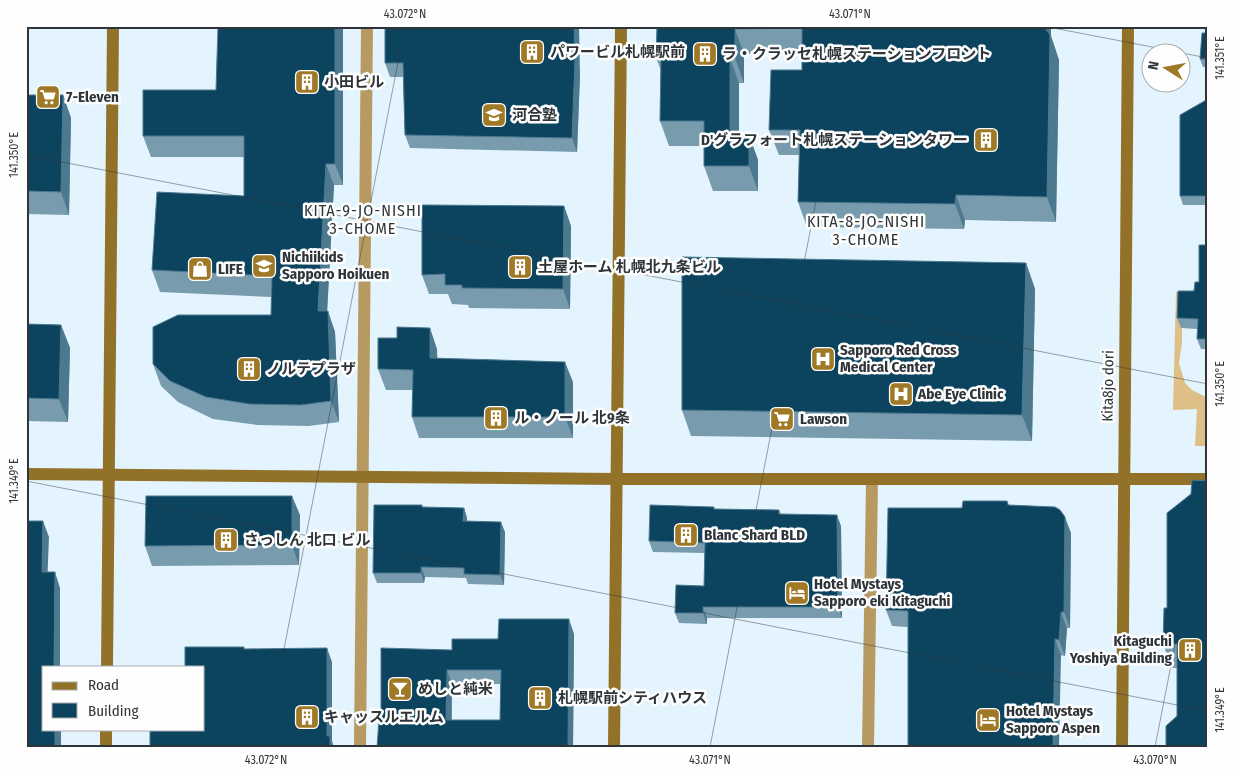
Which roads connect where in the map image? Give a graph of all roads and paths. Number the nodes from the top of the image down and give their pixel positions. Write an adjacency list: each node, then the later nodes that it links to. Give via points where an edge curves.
1 (113, 26): 6 (street)
2 (367, 26): 7 (street)
3 (621, 26): 8 (street)
4 (1128, 26): 11 (street, Kita8jo dori)
5 (26, 474): 6 (street)
6 (109, 475): 7 (street); 12 (street)
7 (362, 476): 8 (street); 15 (street)
8 (617, 479): 10 (street); 16 (street)
9 (1208, 479): 11 (street)
10 (872, 480): 11 (street); 17 (street)
11 (1124, 480): 18 (street, Kita8jo dori)
12 (107, 666)
13 (106, 730): 14 (street)
14 (106, 747)
15 (360, 747)
16 (614, 747)
17 (868, 747)
18 (1122, 747)

